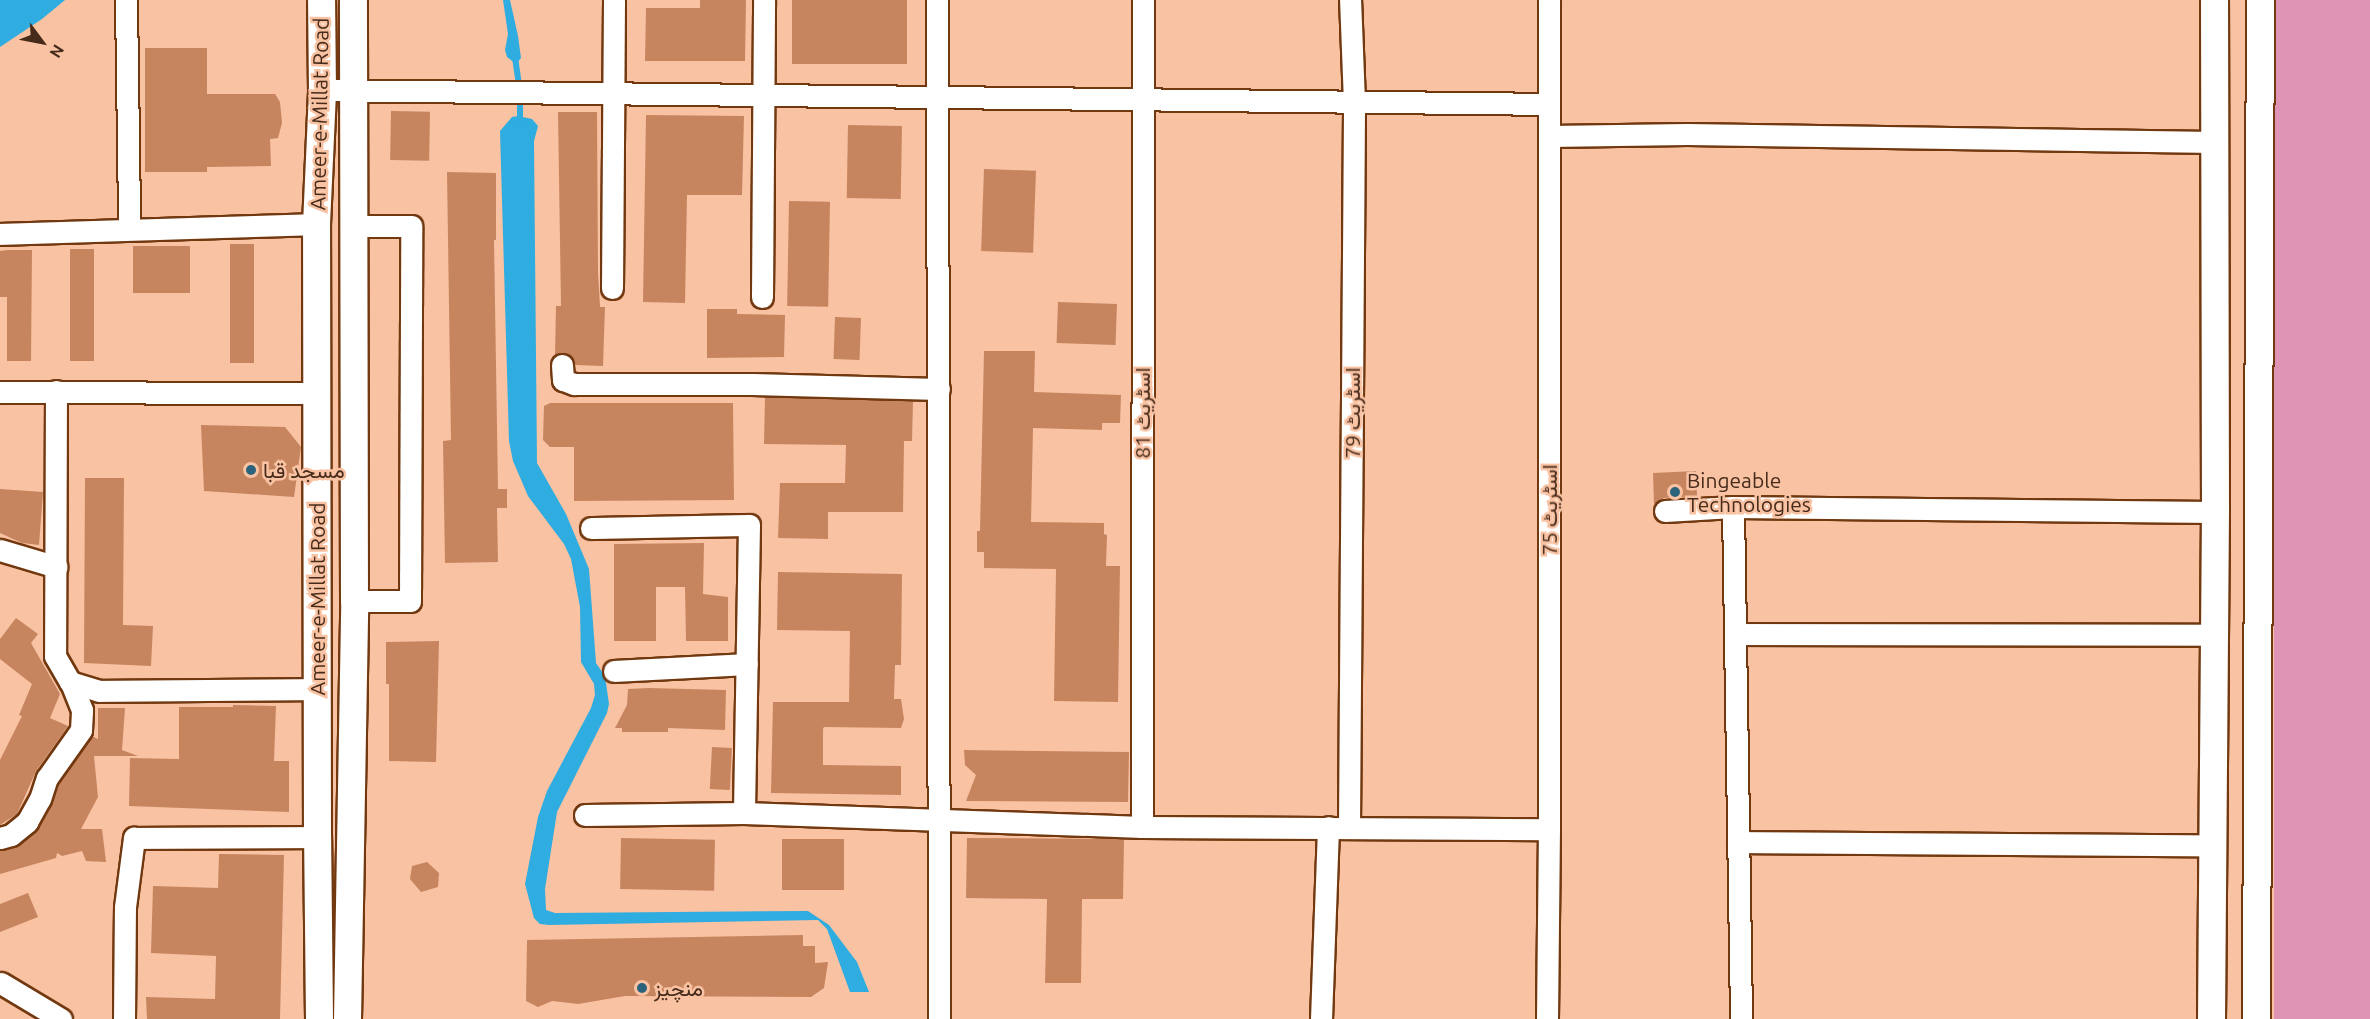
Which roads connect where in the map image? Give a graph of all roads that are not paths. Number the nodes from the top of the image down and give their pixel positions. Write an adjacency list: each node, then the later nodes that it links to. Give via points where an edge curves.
1 (126, 0): 26 (street)
2 (321, 0): 14 (main road, Ameer-e-Millat Road)
3 (353, 0): 15 (main road, Ameer-e-Millat Road)
4 (614, 0): 16 (street)
5 (764, 0): 17 (street)
6 (938, 0): 18 (street)
7 (1143, 0): 19 (street, اسٹریٹ 81)
8 (1350, 0): 20 (street, اسٹریٹ 79)
9 (1549, 0): 21 (street, اسٹریٹ 75)
10 (2214, 0): 13 (main road)
11 (2260, 0): 12 (main road)
12 (2260, 68): 13 (main road); 69 (main road)
13 (2214, 69): 23 (main road)
14 (322, 90): 15 (street); 24 (main road, Ameer-e-Millat Road)
15 (354, 90): 16 (street); 25 (main road, Ameer-e-Millat Road)
16 (614, 94): 17 (street); 28 (street)
17 (763, 96): 18 (street); 29 (street)
18 (938, 97): 19 (street); 31 (street)
19 (1142, 99): 20 (street); 52 (street, اسٹریٹ 81)
20 (1354, 102): 21 (street); 53 (street, اسٹریٹ 79)
21 (1549, 104): 22 (street, اسٹریٹ 75)
22 (1549, 136): 23 (street, via 1687,134); 54 (street, اسٹریٹ 75)
23 (2214, 142): 37 (main road)
24 (316, 224): 26 (street); 34 (main road, Ameer-e-Millat Road)
25 (356, 225): 42 (main road, Ameer-e-Millat Road); 42 (street, via 411,226 410,600)
26 (129, 230): 27 (street)
27 (0, 234)
28 (612, 288)
29 (762, 297)
30 (562, 365): 31 (street, via 563,380 574,384)
31 (939, 389): 51 (street)
32 (56, 391): 33 (street); 34 (street); 40 (street)
33 (0, 392)
34 (318, 393): 41 (main road, Ameer-e-Millat Road)
35 (1733, 507): 36 (street); 37 (street); 43 (street)
36 (1665, 512)
37 (2215, 512): 44 (main road)
38 (591, 528): 45 (street, via 749,525)
39 (0, 550): 40 (street)
40 (57, 567): 47 (street, via 55,656)
41 (318, 600): 42 (main road); 48 (main road, Ameer-e-Millat Road)
42 (354, 601): 63 (main road, Ameer-e-Millat Road)
43 (1735, 634): 44 (street); 57 (street)
44 (2213, 635): 58 (main road)
45 (747, 664): 46 (street); 49 (street)
46 (614, 670)
47 (71, 683): 48 (street, via 99,691); 56 (street, via 82,710 81,730 47,778 27,822 18,831)
48 (317, 689): 55 (main road, Ameer-e-Millat Road)
49 (744, 813): 50 (street); 51 (street)
50 (585, 815)
51 (940, 822): 52 (street); 64 (street)
52 (1142, 827): 53 (street)
53 (1339, 827): 54 (street); 65 (street, اسٹریٹ 79)
54 (1549, 829): 66 (street, اسٹریٹ 75)
55 (316, 837): 61 (street, via 134,838 125,907); 62 (main road, Ameer-e-Millat Road)
56 (0, 838)
57 (1738, 842): 58 (street); 67 (street)
58 (2211, 845): 68 (main road)
59 (1, 983): 60 (street)
60 (61, 1019)
61 (124, 1019)
62 (319, 1019)
63 (347, 1019)
64 (939, 1019)
65 (1322, 1019)
66 (1547, 1019)
67 (1740, 1019)
68 (2211, 1019)
69 (2256, 1019)

